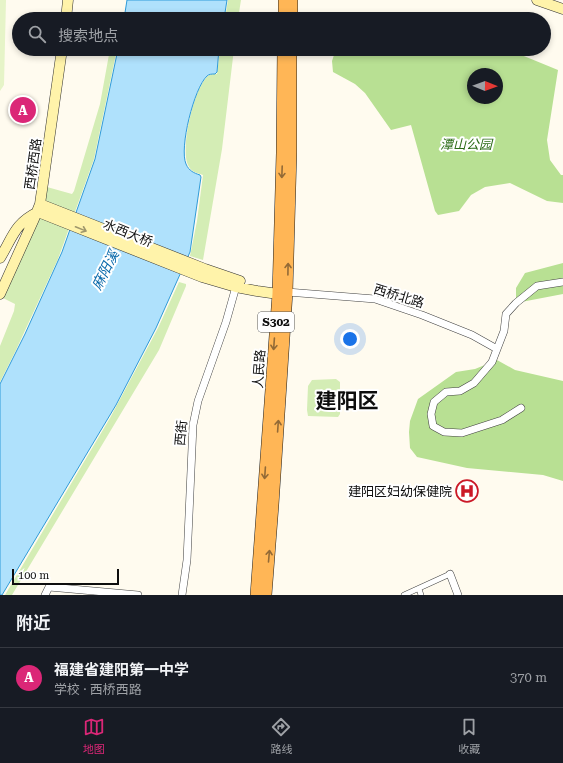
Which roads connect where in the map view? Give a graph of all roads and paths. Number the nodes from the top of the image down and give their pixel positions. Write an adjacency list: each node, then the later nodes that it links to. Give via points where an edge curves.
1 (68, 0): 8 (main road)
2 (284, 0): 9 (highway)
3 (292, 0): 10 (highway)
4 (537, 0): 7 (main road)
5 (553, 0): 6 (main road)
6 (563, 3)
7 (563, 9)
8 (67, 12)
9 (284, 12)
10 (292, 12)
11 (61, 56): 14 (main road, 西桥西路)
12 (283, 56): 18 (highway, 人民路 / S302, one-way to 18)
13 (292, 56): 18 (highway, 人民路 / S302, one-way to 13, via 291,154)
14 (43, 209): 15 (main road, via 20,224); 17 (main road, 水西大桥, via 203,273); 19 (main road, 西桥西路)
15 (0, 258)
16 (563, 282): 20 (street, via 537,286 516,303 506,314 504,330)
17 (237, 284): 18 (main road, 水西大桥); 26 (street, 西街, via 198,401 193,425)
18 (281, 291): 20 (street, 西桥北路, via 375,299 472,335); 27 (highway, 人民路 / S302, one-way to 27); 28 (highway, 人民路 / S302, one-way to 18, via 273,511)
19 (0, 294)
20 (497, 349): 21 (street, via 492,362 474,383 460,391 446,392 434,402 431,414 433,426 444,432 462,433 502,420)
21 (520, 408)
22 (450, 574): 23 (street); 31 (street)
23 (419, 589): 29 (street); 30 (street)
24 (45, 595): 25 (street, via 49,587)
25 (138, 595)
26 (182, 595)
27 (256, 595)
28 (266, 595)
29 (404, 595)
30 (421, 595)
31 (458, 595)

